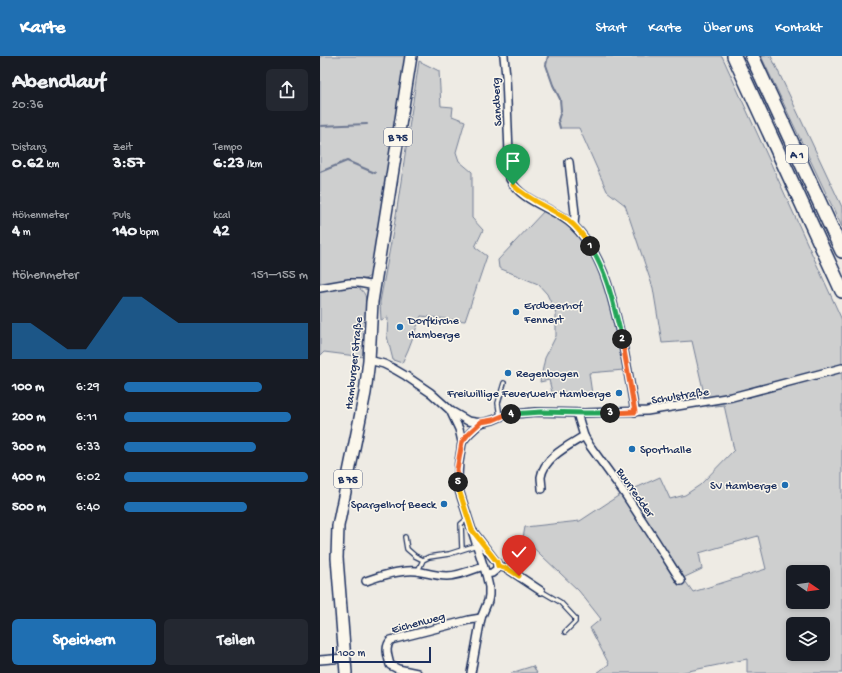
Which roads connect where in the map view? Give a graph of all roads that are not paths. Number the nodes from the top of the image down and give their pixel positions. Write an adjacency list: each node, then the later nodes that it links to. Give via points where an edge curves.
1 (411, 56): 8 (main road, Hamburger Straße / B 75)
2 (504, 56): 6 (street, Sandberg, via 510,179 522,193)
3 (734, 56): 10 (highway, A 1)
4 (752, 56): 7 (highway, A 1)
5 (569, 162): 6 (street)
6 (574, 225): 15 (street, Sandberg, via 591,248 610,290 625,353)
7 (842, 251)
8 (375, 286): 9 (street, via 359,283); 11 (main road, Hamburger Straße / B 75)
9 (320, 288)
10 (842, 291)
11 (369, 360): 14 (street, Schulstraße, via 384,364 406,376); 37 (main road, Hamburger Straße / B 75, via 338,526 337,558)
12 (842, 368): 15 (street, Schulstraße, via 732,397)
13 (504, 383): 17 (lane, via 498,403)
14 (451, 411): 18 (street, Schulstraße, via 468,421); 20 (street)
15 (635, 412): 16 (street, Schulstraße)
16 (577, 413): 17 (street, Schulstraße, via 535,412); 19 (street, Buurredder)
17 (500, 417): 18 (street, Schulstraße)
18 (481, 422): 20 (street)
19 (584, 436): 21 (street, via 549,460 541,476); 33 (street, Buurredder, via 656,540)
20 (462, 442): 22 (street, via 457,481)
21 (542, 489)
22 (468, 518): 23 (street); 26 (lane, via 462,524)
23 (472, 530): 25 (street); 29 (street)
24 (405, 537): 27 (lane, via 407,549)
25 (477, 545): 26 (lane); 28 (street)
26 (462, 549): 27 (lane)
27 (423, 560): 30 (lane)
28 (483, 566): 30 (street, via 448,576); 31 (street)
29 (498, 566): 31 (street, via 492,574); 34 (street, via 508,569)
30 (418, 571): 32 (street, via 401,572)
31 (486, 574): 35 (street, via 489,595)
32 (366, 581)
33 (681, 582)
34 (541, 591): 36 (lane, via 560,602 575,618 575,622)
35 (482, 618): 40 (street, Eichenweg, via 391,640 387,648 390,665); 41 (street)
36 (565, 632)
37 (344, 658): 38 (street); 39 (main road, Hamburger Straße / B 75)
38 (320, 660)
39 (346, 673)
40 (417, 673)
41 (471, 673)

